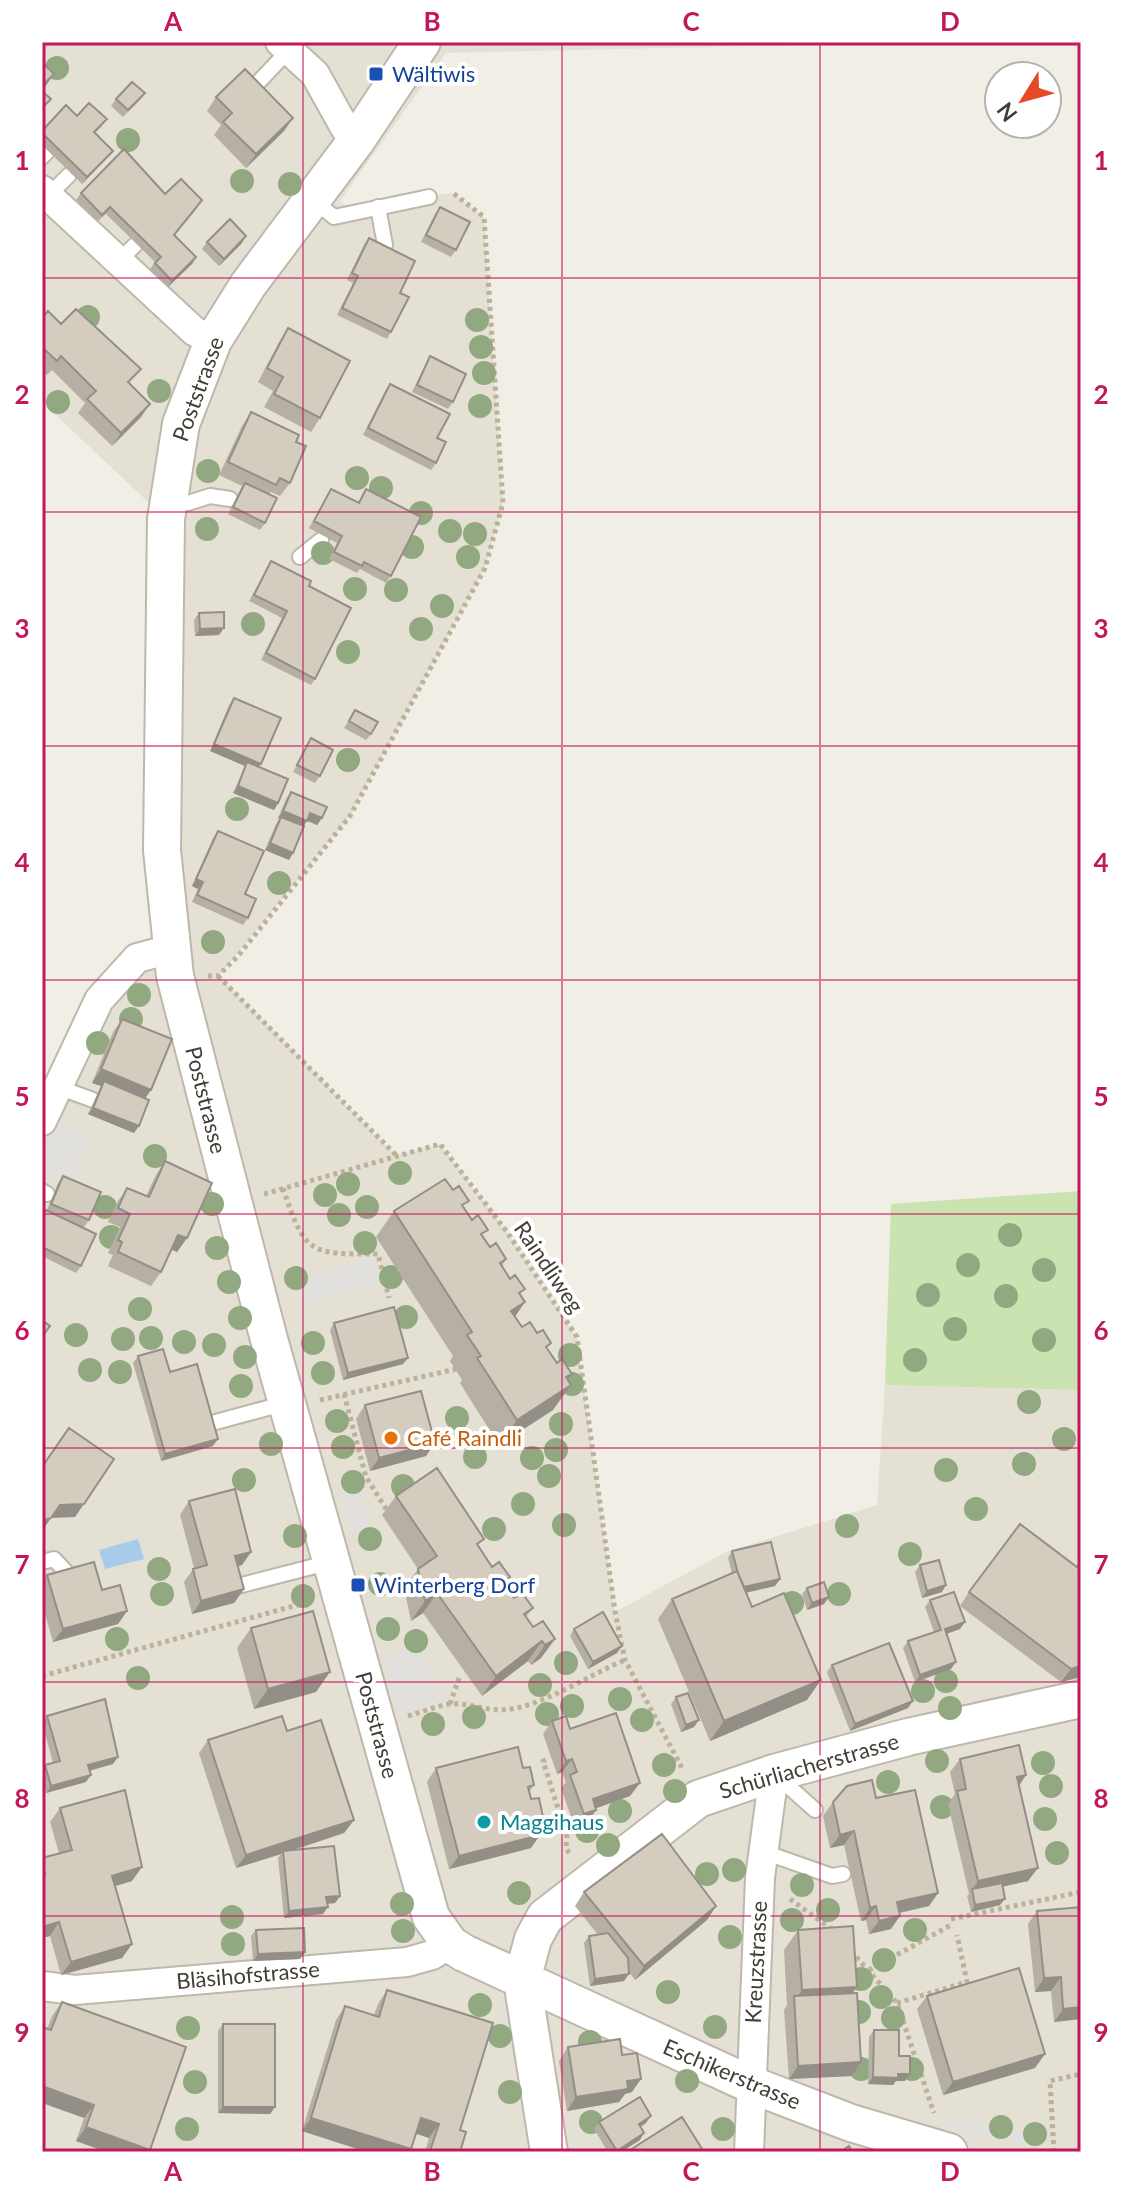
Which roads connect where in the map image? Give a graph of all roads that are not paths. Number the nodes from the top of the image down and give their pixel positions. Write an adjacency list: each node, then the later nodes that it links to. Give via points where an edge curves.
1 (422, 42): 4 (street, Poststrasse)
2 (291, 45): 3 (lane); 4 (street)
3 (251, 90)
4 (356, 141): 8 (street, Poststrasse)
5 (69, 175): 6 (lane)
6 (45, 193): 11 (street, via 127,253 194,331)
7 (429, 197): 9 (lane)
8 (312, 199): 9 (lane, via 334,217); 11 (street, Poststrasse)
9 (378, 207): 10 (lane)
10 (385, 245)
11 (213, 341): 16 (street, Poststrasse, via 181,424 166,519 162,850)
12 (230, 499): 13 (lane, via 210,496)
13 (188, 503)
14 (321, 540): 15 (lane)
15 (300, 557)
16 (171, 949): 17 (street, via 137,958 99,1000); 20 (street, Poststrasse)
17 (58, 1087): 18 (lane); 19 (street)
18 (93, 1100)
19 (42, 1121)
20 (287, 1406): 21 (lane); 24 (street, Poststrasse)
21 (212, 1423)
22 (42, 1562): 23 (lane, via 54,1559)
23 (69, 1575)
24 (336, 1578): 25 (lane); 31 (street, Poststrasse, via 431,1917)
25 (234, 1587)
26 (1081, 1699): 27 (street, Schürliacherstrasse)
27 (774, 1773): 28 (lane); 29 (street, Kreuzstrasse); 32 (street, Schürliacherstrasse, via 698,1799 545,1917)
28 (815, 1810)
29 (762, 1865): 30 (lane); 34 (street, Kreuzstrasse)
30 (843, 1874)
31 (450, 1944): 32 (street); 33 (street, Bläsihofstrasse, via 407,1962 75,1990)
32 (522, 1980): 34 (street, Eschikerstrasse); 36 (street)
33 (42, 1986)
34 (752, 2085): 35 (street, Eschikerstrasse); 37 (street, Kreuzstrasse)
35 (940, 2150)
36 (549, 2152)
37 (749, 2152)

